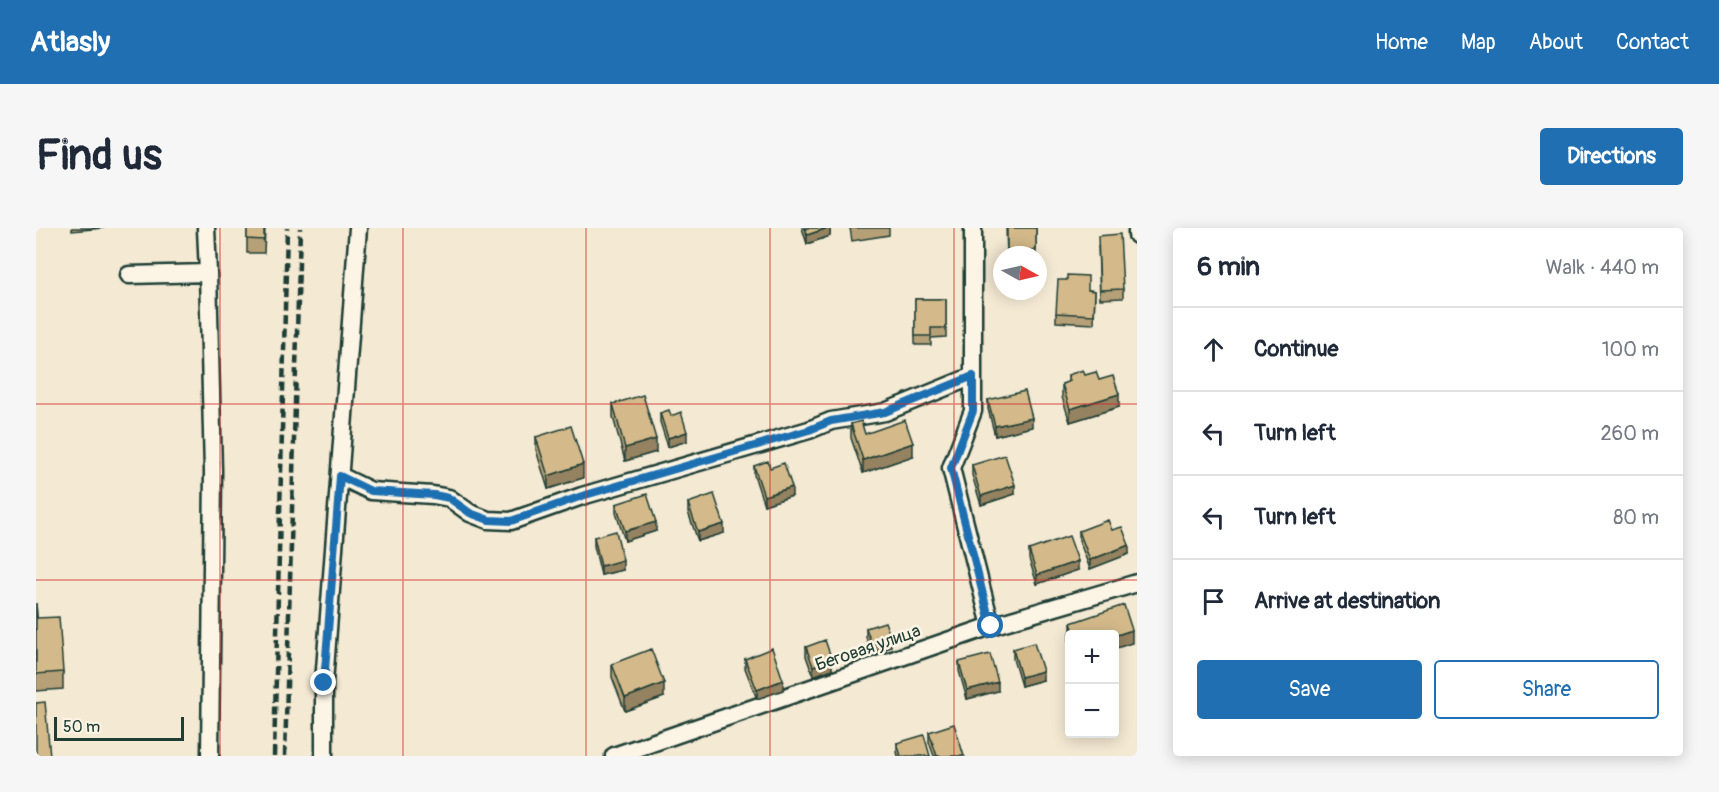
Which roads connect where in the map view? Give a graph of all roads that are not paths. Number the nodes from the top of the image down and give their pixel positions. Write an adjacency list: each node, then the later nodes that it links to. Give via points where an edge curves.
1 (206, 228): 6 (street)
2 (358, 228): 9 (street)
3 (973, 228): 8 (street)
4 (1136, 229): 5 (street)
5 (1137, 235)
6 (208, 273): 7 (street); 12 (street, via 213,471)
7 (129, 274)
8 (973, 376): 9 (street, via 885,412 831,421 511,521 489,520 470,513 449,498 371,491); 11 (street, via 973,411 951,468)
9 (340, 476): 13 (street, via 324,683)
10 (1137, 583): 11 (street, Беговая улица)
11 (991, 626): 14 (street, Беговая улица)
12 (210, 756)
13 (324, 756)
14 (614, 756)

